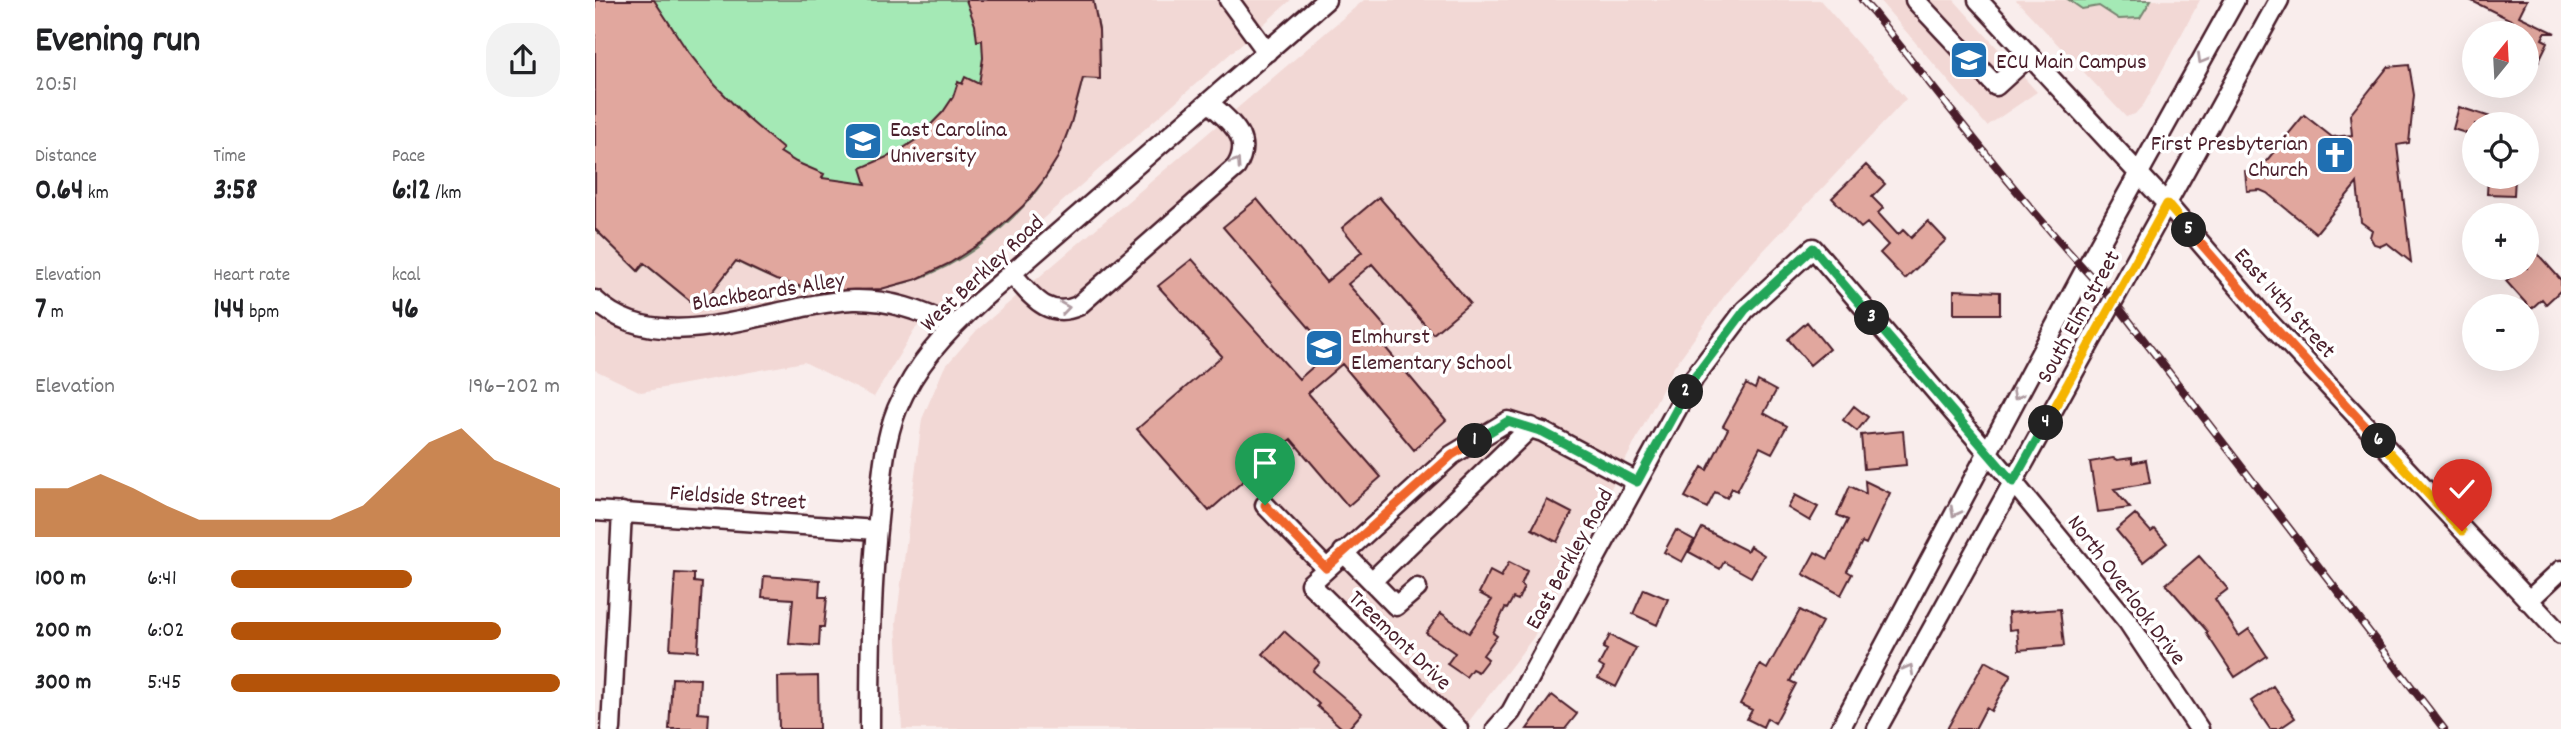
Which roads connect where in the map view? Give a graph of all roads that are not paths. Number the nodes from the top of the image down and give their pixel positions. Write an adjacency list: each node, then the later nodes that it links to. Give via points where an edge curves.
1 (1229, 0): 7 (street)
2 (1326, 0): 7 (street, West Berkley Road)
3 (1915, 0): 8 (street, via 1996,86)
4 (1978, 0): 8 (street, East 14th Street)
5 (2235, 0): 10 (street, South Elm Street, one-way to 10)
6 (2279, 0): 11 (street, South Elm Street)
7 (1267, 52): 9 (street, West Berkley Road)
8 (2029, 56): 10 (street, East 14th Street)
9 (1210, 103): 13 (street, West Berkley Road); 13 (street, one-way to 9, via 1045,306 1056,310 1078,306 1236,167 1244,147 1241,136)
10 (2138, 174): 11 (street, East 14th Street); 17 (street, South Elm Street, one-way to 17)
11 (2167, 204): 19 (street, South Elm Street); 29 (street, East 14th Street)
12 (1813, 248): 17 (street, North Overlook Drive); 18 (street, East Berkley Road, via 1745,310 1694,378)
13 (1011, 274): 15 (street, West Berkley Road)
14 (595, 300): 15 (street, Blackbeards Alley, via 617,317 661,329 697,328 855,300 890,303)
15 (953, 326): 23 (street, West Berkley Road, via 924,360 897,410 888,437)
16 (1531, 427): 18 (street); 24 (street, via 1508,421 1452,455); 27 (street)
17 (1987, 451): 19 (street, North Overlook Drive); 31 (street, South Elm Street, one-way to 31)
18 (1637, 482): 36 (street, East Berkley Road, via 1511,712)
19 (2013, 482): 32 (street, South Elm Street, one-way to 19); 38 (street, North Overlook Drive, via 2127,622)
20 (1265, 505): 25 (street)
21 (595, 511): 22 (street, Fieldside Street)
22 (622, 512): 23 (street, Fieldside Street); 33 (street)
23 (877, 530): 34 (street, West Berkley Road)
24 (1343, 552): 25 (street); 27 (street)
25 (1326, 568): 35 (street, Treemont Drive, via 1310,584)
26 (2561, 570): 29 (street)
27 (1372, 582): 28 (street, via 1396,606)
28 (1417, 588)
29 (2528, 601): 30 (street, East 14th Street)
30 (2561, 635)
31 (1855, 702): 32 (street); 37 (street, South Elm Street)
32 (1880, 723)
33 (611, 729)
34 (870, 729)
35 (1458, 729)
36 (1496, 729)
37 (1840, 729)
38 (2199, 729)

